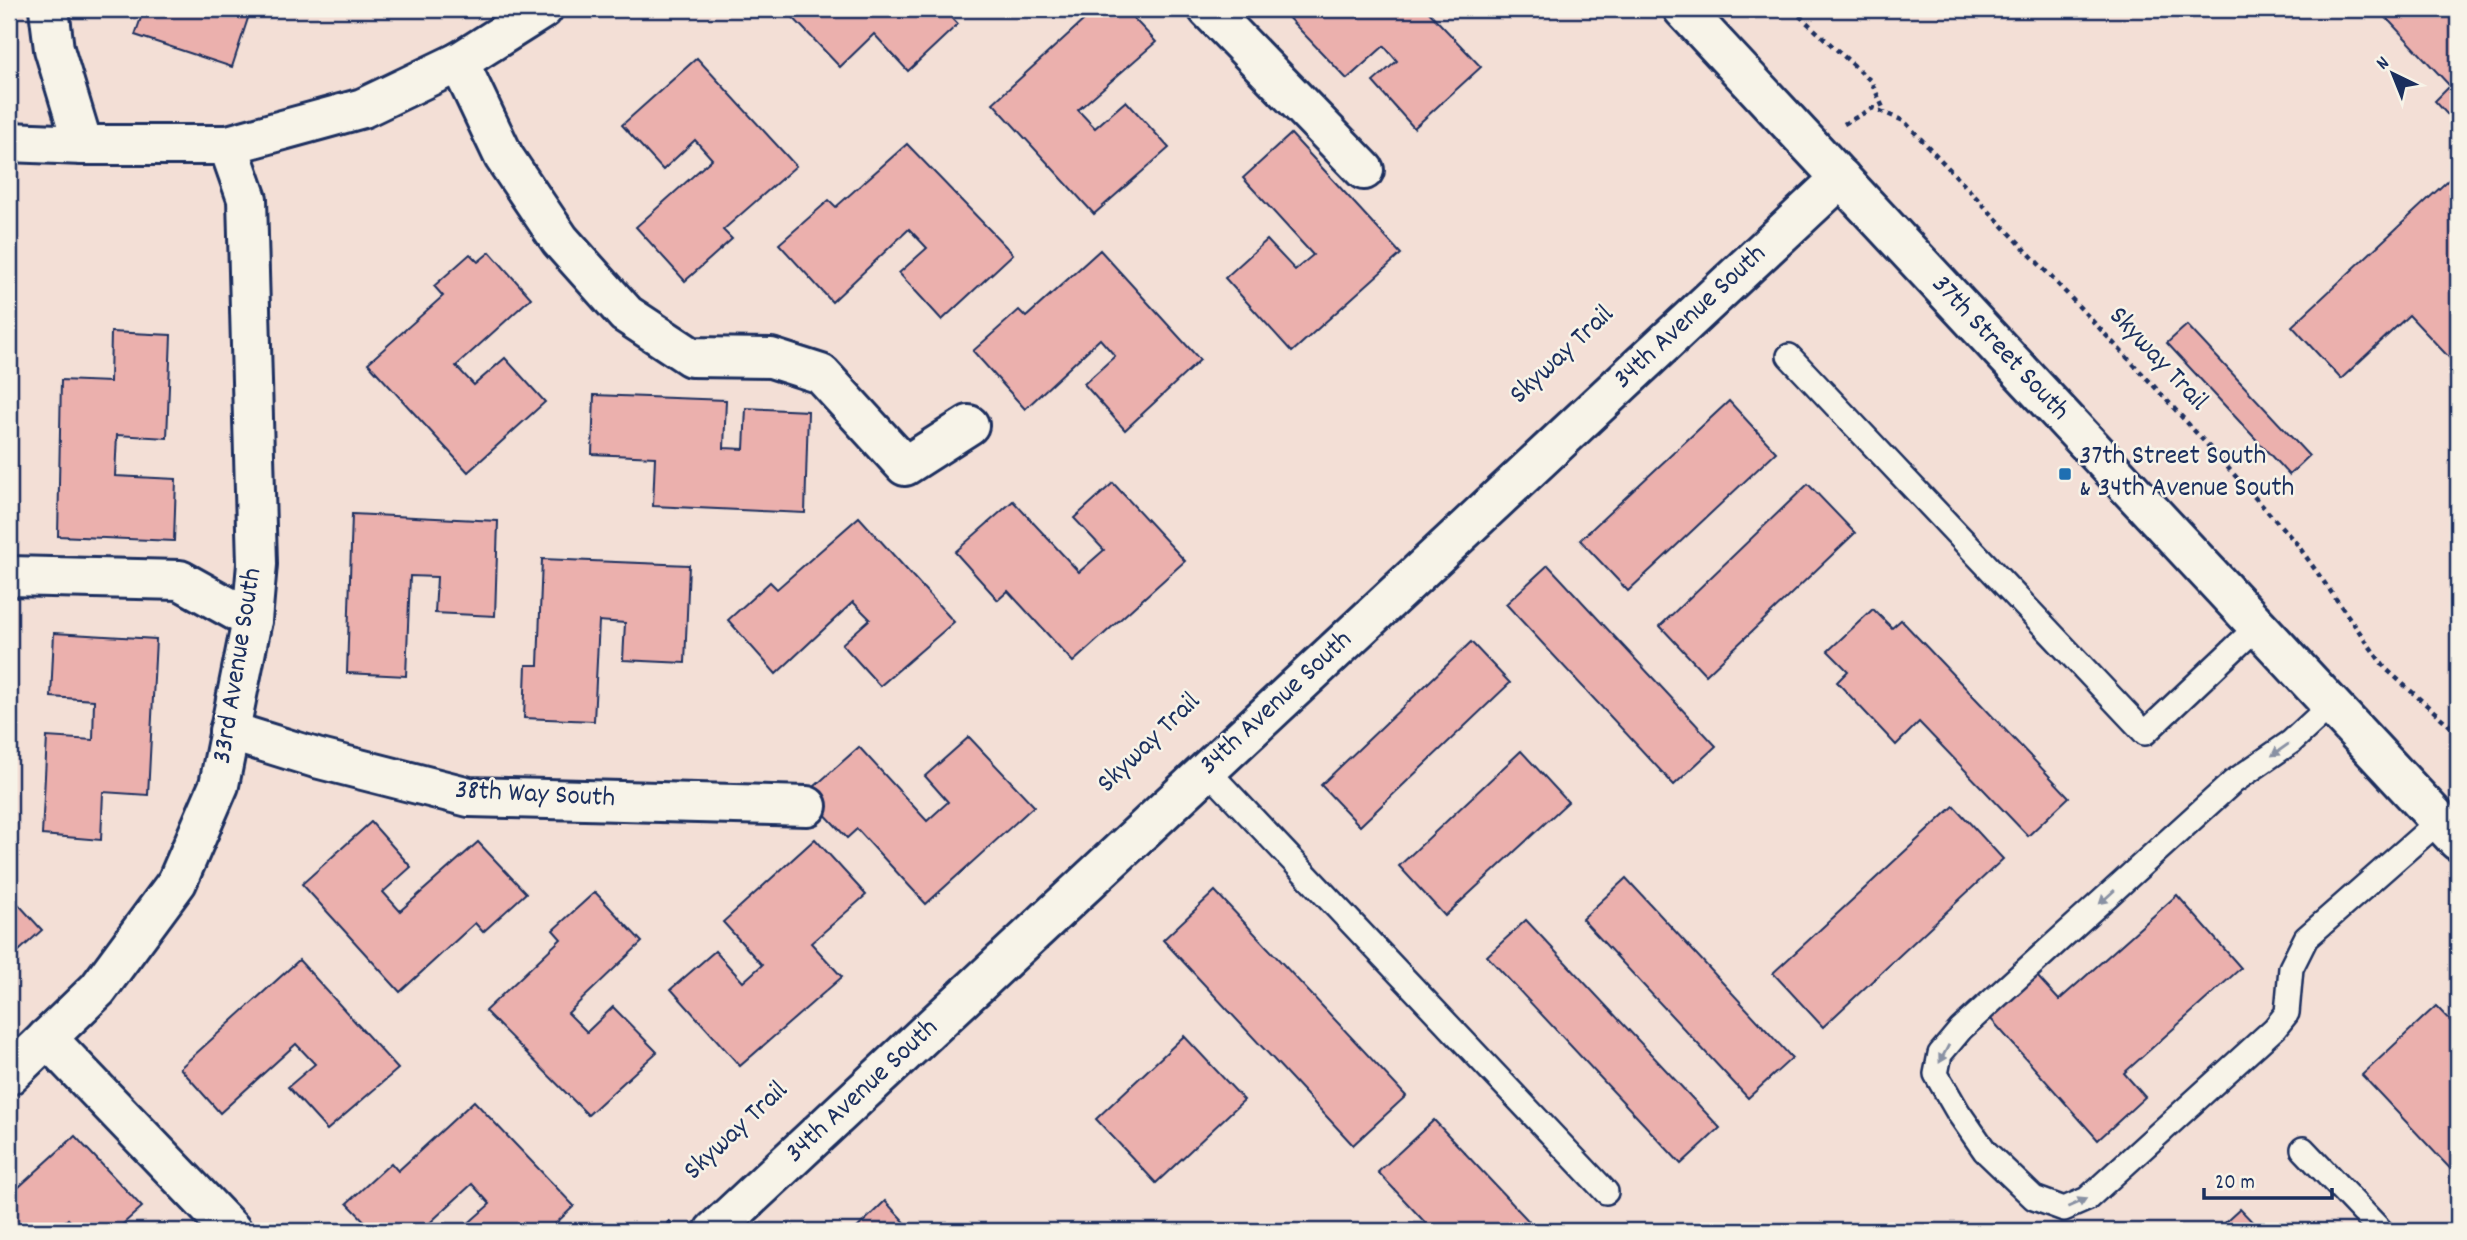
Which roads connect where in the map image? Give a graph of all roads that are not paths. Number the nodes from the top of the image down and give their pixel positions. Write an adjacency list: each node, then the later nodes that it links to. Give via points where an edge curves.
1 (49, 9): 7 (street, via 54,50)
2 (543, 9): 5 (street)
3 (1208, 9): 9 (street)
4 (1684, 9): 10 (street, 37th Street South)
5 (459, 62): 8 (street, via 363,108); 12 (street, via 504,158 560,240 626,314 691,357 771,358 821,374 905,466)
6 (9, 142): 7 (street)
7 (83, 145): 8 (street)
8 (228, 145): 14 (street, 33rd Avenue South, via 247,199 257,564)
9 (1364, 170)
10 (1841, 178): 15 (street, 37th Street South); 18 (street, 34th Avenue South)
11 (1789, 356): 15 (lane, via 2145,733)
12 (969, 425)
13 (9, 576): 14 (street, via 180,580)
14 (252, 620): 17 (street, 33rd Avenue South)
15 (2258, 626): 16 (street, 37th Street South)
16 (2331, 705): 20 (street, 37th Street South); 20 (lane, one-way to 20, via 2291,742 2233,782 1961,1029 1940,1054 1936,1074 1985,1151 2034,1198 2064,1209 2087,1199 2276,1028 2287,1013 2291,968 2306,938)
17 (229, 731): 19 (street, 38th Way South, via 469,797); 21 (street, 33rd Avenue South, via 219,785 177,882 98,989)
18 (1206, 770): 24 (lane); 26 (street, 34th Avenue South)
19 (807, 806)
20 (2449, 831)
21 (47, 1038): 22 (street, 33rd Avenue South); 25 (street)
22 (9, 1075)
23 (2303, 1149): 27 (lane)
24 (1606, 1192)
25 (221, 1228)
26 (714, 1231)
27 (2381, 1231)

